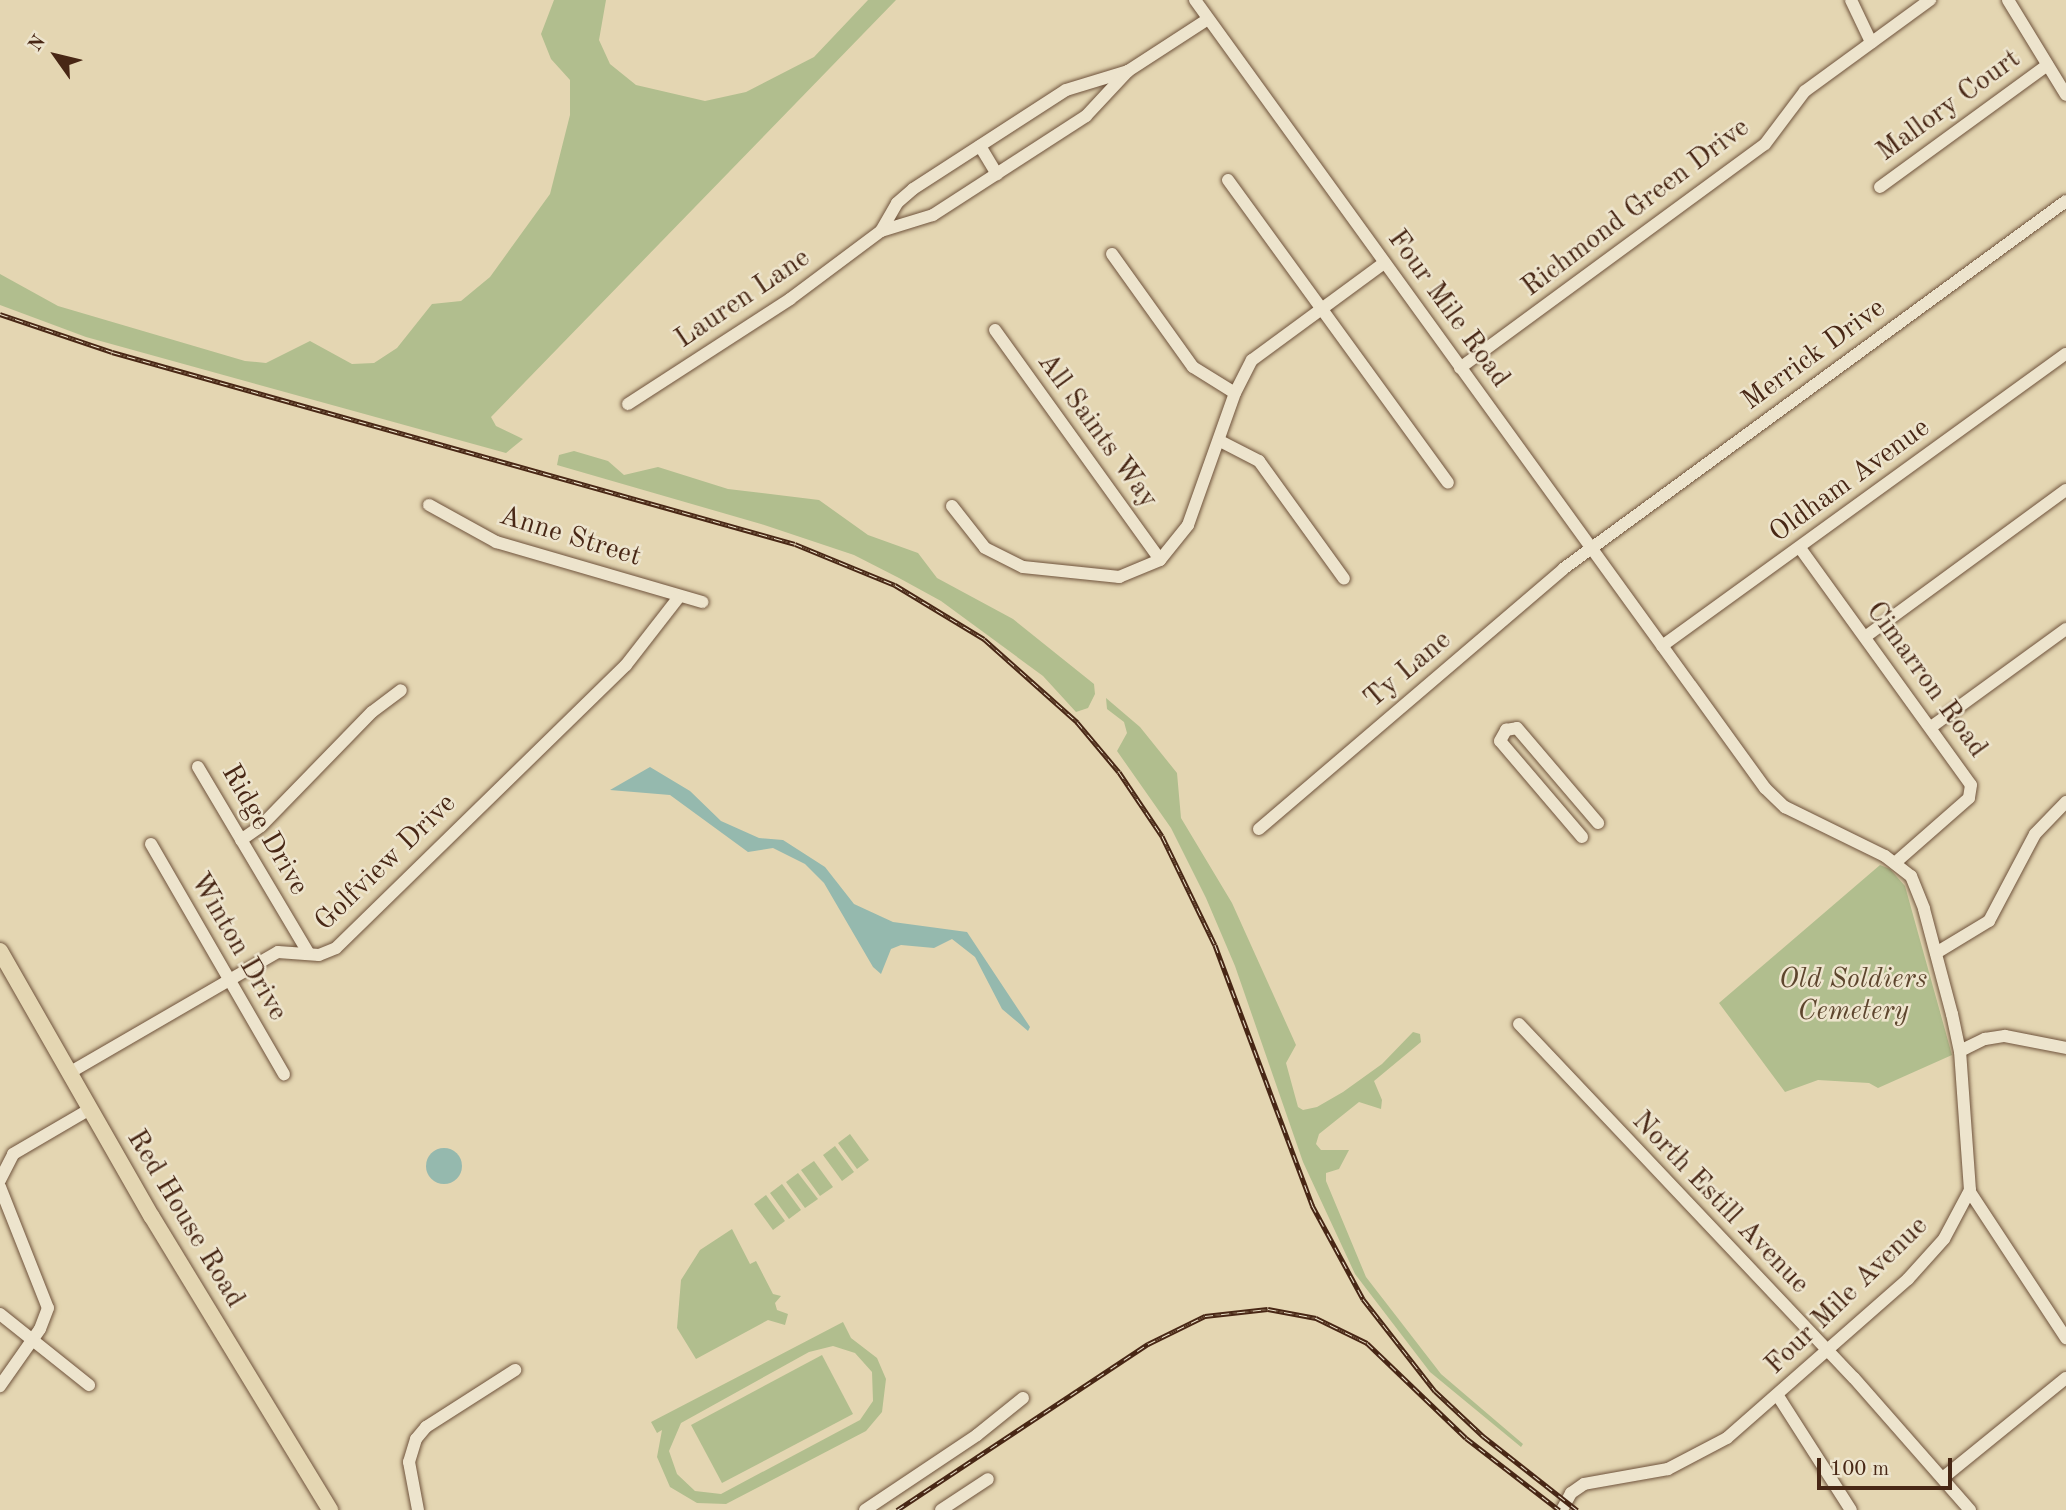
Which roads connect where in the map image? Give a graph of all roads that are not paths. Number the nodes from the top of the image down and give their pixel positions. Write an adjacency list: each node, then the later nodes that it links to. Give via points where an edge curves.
1 (1195, 0): 5 (street, Four Mile Road)
2 (1851, 0): 6 (street)
3 (1930, 0): 6 (street, Richmond Green Drive)
4 (2008, 0): 7 (street)
5 (1208, 19): 8 (street, Lauren Lane); 17 (street, Four Mile Road)
6 (1871, 42): 21 (street, Richmond Green Drive, via 1805,91 1765,144)
7 (2047, 65): 9 (street); 13 (street, Mallory Court)
8 (1128, 71): 10 (street, Lauren Lane, via 1066,90); 11 (street, Lauren Lane, via 1086,116)
9 (2066, 94)
10 (980, 146): 11 (street); 15 (street, Lauren Lane, via 912,189 897,203)
11 (997, 174): 15 (street, Lauren Lane, via 933,215)
12 (1228, 180): 18 (street)
13 (1880, 187)
14 (2066, 201): 30 (street, Merrick Drive)
15 (881, 231): 23 (street, Lauren Lane, via 790,299)
16 (1112, 254): 22 (street, via 1193,367)
17 (1384, 263): 18 (street); 21 (street, Four Mile Road)
18 (1321, 309): 22 (street, via 1252,360); 25 (street)
19 (995, 330): 31 (street, All Saints Way)
20 (2066, 354): 29 (street, Oldham Avenue)
21 (1460, 368): 30 (street, Four Mile Road)
22 (1235, 393): 24 (street)
23 (628, 404)
24 (1220, 441): 31 (street, via 1188,525); 32 (street, via 1259,461)
25 (1448, 483)
26 (2066, 489): 36 (street)
27 (429, 505): 33 (street, Anne Street, via 496,542)
28 (952, 506): 31 (street, via 985,548 1023,568 1119,578)
29 (1800, 548): 36 (street, Cimarron Road); 37 (street, Oldham Avenue)
30 (1590, 549): 37 (street, Four Mile Road); 43 (street, Ty Lane)
31 (1160, 560)
32 (1344, 579)
33 (680, 597): 34 (street, Anne Street); 50 (street, Golfview Drive, via 626,665 344,941 328,953)
34 (702, 603)
35 (2066, 629): 39 (street)
36 (1865, 637): 39 (street, Cimarron Road)
37 (1662, 646): 47 (street, via 1777,801)
38 (401, 690): 45 (street, via 372,712)
39 (1931, 727): 47 (street, Cimarron Road, via 1968,779 1972,792)
40 (198, 767): 45 (street, Ridge Drive)
41 (2066, 803): 49 (street, via 2040,825 1989,921)
42 (1598, 823): 44 (street, via 1517,728 1506,730 1500,741)
43 (1259, 829)
44 (1582, 837)
45 (241, 840): 50 (street, Ridge Drive)
46 (150, 844): 51 (street, Winton Drive)
47 (1896, 862): 49 (street, via 1916,886)
48 (0, 951): 55 (main road, Red House Road)
49 (1936, 953): 54 (street)
50 (309, 954): 51 (street, Golfview Drive, via 278,952)
51 (229, 981): 55 (street, Golfview Drive); 56 (street, Winton Drive)
52 (1519, 1024): 64 (street, North Estill Avenue)
53 (2066, 1048): 54 (street, via 2004,1036)
54 (1960, 1051): 60 (street)
55 (69, 1073): 57 (main road, Red House Road)
56 (284, 1074)
57 (90, 1110): 58 (street, via 13,1154); 73 (main road, Red House Road)
58 (0, 1180)
59 (0, 1187): 63 (street, via 48,1308)
60 (1970, 1192): 62 (street); 64 (street, Four Mile Avenue, via 1959,1217 1930,1256)
61 (0, 1314): 63 (street)
62 (2066, 1338)
63 (34, 1339): 67 (street); 68 (street)
64 (1829, 1351): 69 (street, Four Mile Avenue); 71 (street, North Estill Avenue)
65 (515, 1370): 74 (street, via 420,1432 409,1454)
66 (2066, 1378): 71 (street)
67 (89, 1385)
68 (0, 1386)
69 (1778, 1396): 77 (street, Four Mile Avenue, via 1705,1453 1655,1472 1584,1484 1571,1493); 78 (street)
70 (1023, 1398): 75 (street, via 978,1435)
71 (1944, 1477): 79 (street, North Estill Avenue)
72 (988, 1479): 76 (street)
73 (330, 1510)
74 (418, 1510)
75 (865, 1510)
76 (941, 1510)
77 (1562, 1510)
78 (1851, 1510)
79 (1970, 1510)

